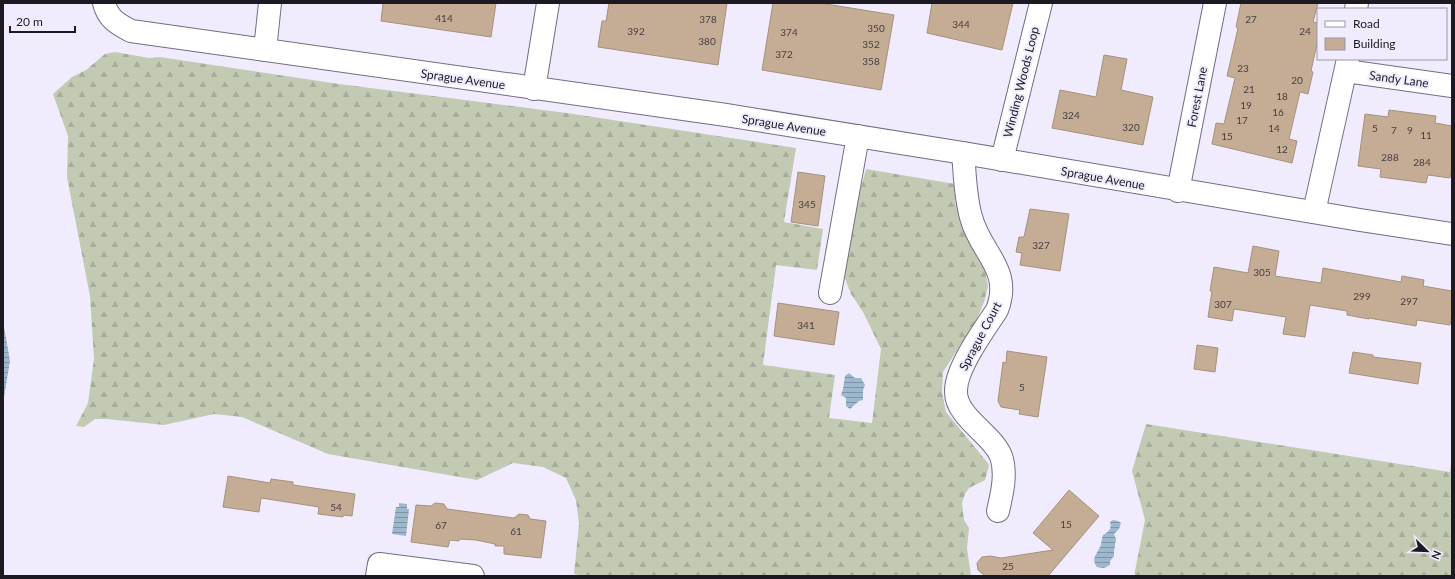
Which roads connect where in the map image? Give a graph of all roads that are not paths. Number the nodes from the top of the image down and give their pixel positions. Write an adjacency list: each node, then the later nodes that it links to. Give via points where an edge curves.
1 (104, 3): 6 (street, Sprague Avenue, via 115,23 132,31)
2 (270, 3): 6 (street)
3 (548, 3): 9 (street)
4 (1041, 3): 12 (street, Winding Woods Loop)
5 (1216, 3): 13 (street, Forest Lane)
6 (264, 50): 9 (street, Sprague Avenue)
7 (1347, 65): 8 (street, Sandy Lane); 14 (street)
8 (1452, 86)
9 (534, 89): 10 (street, Sprague Avenue)
10 (858, 136): 11 (street, Sprague Avenue); 16 (street)
11 (963, 153): 12 (street, Sprague Avenue); 17 (street, Sprague Court, via 971,219 999,272 1002,290 997,310 964,364 956,392 964,411 993,444 1001,458 1003,485)
12 (1002, 160): 13 (street, Sprague Avenue)
13 (1178, 191): 14 (street, Sprague Avenue)
14 (1314, 212): 15 (street, Sprague Avenue)
15 (1452, 234)
16 (830, 293)
17 (998, 511)
18 (378, 570): 19 (street)
19 (472, 576)

